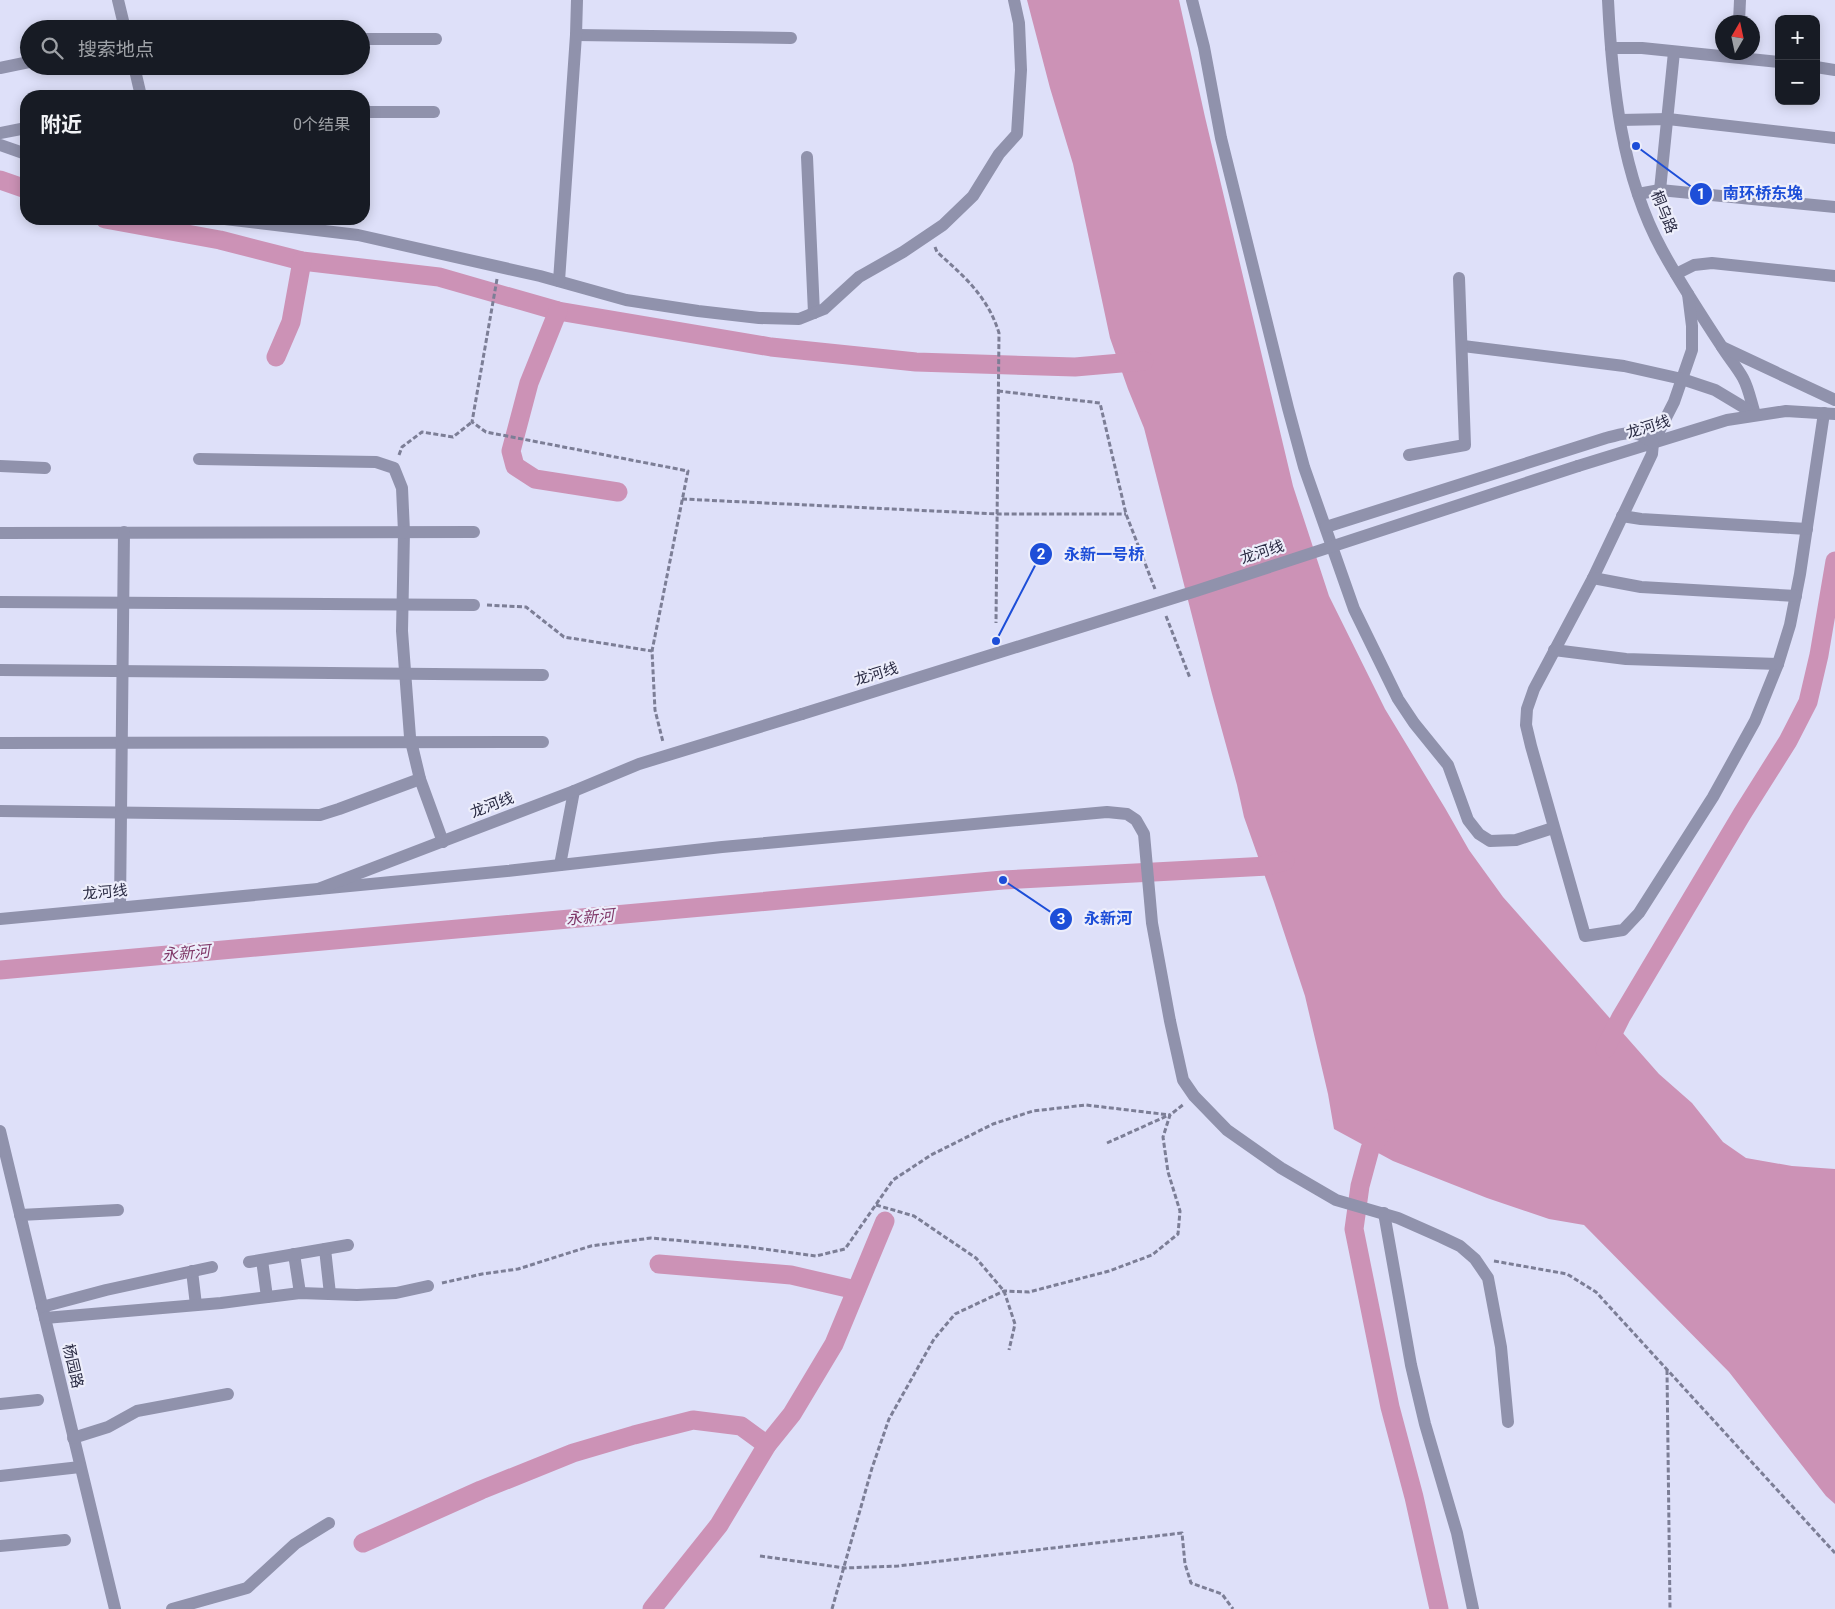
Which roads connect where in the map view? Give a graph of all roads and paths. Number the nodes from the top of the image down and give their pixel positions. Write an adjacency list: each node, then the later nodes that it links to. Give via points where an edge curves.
1 (118, 0): 8 (street)
2 (577, 0): 9 (street)
3 (1014, 0): 38 (street, via 1019,23 1017,134 999,154 973,196)
4 (1192, 0): 64 (street, via 1221,138 1288,408)
5 (1608, 0): 13 (street, 桐乌路)
6 (1740, 0): 7 (street)
7 (1739, 15)
8 (123, 20)
9 (576, 35): 10 (street); 43 (street)
10 (791, 38)
11 (370, 39): 12 (street)
12 (436, 39)
13 (1612, 48): 14 (street); 27 (street, 桐乌路)
14 (1674, 52): 15 (street); 26 (street)
15 (1715, 55)
16 (1760, 59): 17 (street)
17 (1775, 61)
18 (20, 64): 19 (street)
19 (0, 68)
20 (1820, 68): 21 (street)
21 (1835, 70)
22 (136, 75): 23 (street)
23 (140, 90)
24 (370, 112): 25 (street)
25 (434, 112)
26 (1668, 119): 27 (street); 30 (street); 34 (street)
27 (1620, 120): 35 (street, 桐乌路)
28 (20, 129): 29 (street)
29 (0, 132)
30 (1835, 138)
31 (0, 145): 32 (street)
32 (20, 152)
33 (807, 157): 45 (street)
34 (1660, 190): 35 (street); 36 (street)
35 (1638, 194): 39 (street, 桐乌路, via 1646,217)
36 (1835, 207)
37 (275, 225): 43 (street, via 358,235)
38 (930, 234): 45 (street, via 859,277 824,309); 49 (path, via 937,252 978,292 994,316 999,333)
39 (1676, 274): 40 (street, via 1712,263); 44 (street, 桐乌路)
40 (1835, 276)
41 (498, 277): 53 (path)
42 (1459, 278): 46 (street)
43 (559, 281): 45 (street, via 626,300 698,311 789,319)
44 (1688, 294): 47 (street, 桐乌路); 48 (street, via 1692,350)
45 (814, 313)
46 (1463, 346): 48 (street, via 1624,366); 55 (street, via 1466,446)
47 (1721, 347): 50 (street); 52 (street, 桐乌路, via 1743,379)
48 (1682, 379): 52 (street, via 1715,390); 54 (street)
49 (998, 390): 61 (path); 62 (path, via 1100,403)
50 (1835, 400)
51 (1829, 413): 52 (street, 龙河线, via 1786,410); 65 (street)
52 (1755, 414): 54 (street, 龙河线)
53 (472, 422): 59 (path, via 453,437 422,432 402,447); 60 (path, via 486,432 688,471)
54 (1653, 443): 63 (street, via 1652,454); 64 (street, via 1642,434 1627,433 1606,438); 91 (street, 龙河线, bridge, via 1196,591)
55 (1409, 455)
56 (199, 458): 59 (street, via 376,462)
57 (0, 466): 58 (street)
58 (44, 468)
59 (394, 468): 67 (street, via 402,488)
60 (682, 499): 61 (path); 80 (path)
61 (997, 514): 62 (path); 78 (path)
62 (1126, 514): 71 (path)
63 (1622, 516): 65 (street); 70 (street)
64 (1326, 527): 96 (street, via 1365,632 1398,699 1448,765 1468,820 1479,834 1490,841 1516,840)
65 (1807, 528): 72 (street)
66 (124, 532): 67 (street); 69 (street); 74 (street)
67 (404, 532): 68 (street); 75 (street)
68 (474, 532)
69 (0, 533)
70 (1593, 578): 72 (street, via 1641,587); 79 (street)
71 (1158, 596)
72 (1796, 596): 81 (street)
73 (0, 602): 74 (street)
74 (123, 603): 75 (street); 83 (street)
75 (403, 604): 76 (street); 84 (street)
76 (474, 604): 80 (path, via 526,607 564,637)
77 (1165, 614): 86 (path)
78 (996, 623)
79 (1554, 650): 81 (street, via 1626,659); 96 (street, via 1534,689 1526,725)
80 (652, 651): 91 (path, via 656,710)
81 (1778, 664): 96 (street, via 1755,721 1713,797 1639,913 1623,930 1585,936)
82 (0, 670): 83 (street)
83 (122, 671): 84 (street); 90 (street)
84 (405, 674): 85 (street); 87 (street)
85 (543, 674)
86 (1190, 678)
87 (411, 742): 88 (street); 90 (street); 92 (street)
88 (543, 742)
89 (0, 743): 90 (street)
90 (122, 743): 95 (street)
91 (666, 755): 93 (street, 龙河线)
92 (420, 779): 95 (street, via 320,815); 97 (street)
93 (574, 791): 97 (street, 龙河线); 98 (street)
94 (0, 812): 95 (street)
95 (121, 813): 100 (street)
96 (1553, 828)
97 (443, 842): 99 (street, 龙河线)
98 (560, 865): 99 (street); 102 (street, via 1107,812 1127,814 1136,820 1144,834 1151,910 1170,1021 1183,1080)
99 (318, 889): 100 (street, 龙河线)
100 (120, 907): 101 (street, 龙河线)
101 (0, 919)
102 (1194, 1096): 103 (path); 108 (street, via 1227,1130 1281,1168 1336,1200)
103 (1170, 1115): 105 (path); 106 (path, via 1086,1105 1033,1111 993,1124 931,1154 893,1180); 119 (path, via 1164,1137 1168,1172 1180,1211 1178,1234 1152,1255 1109,1271 1029,1292)
104 (0, 1131): 109 (street, 杨园路)
105 (1107, 1143)
106 (876, 1205): 118 (path, via 845,1249 816,1256 651,1238 591,1246 518,1269); 119 (path, via 914,1216 976,1258)
107 (118, 1210): 109 (street)
108 (1380, 1212): 113 (street, via 1454,1243); 144 (street, via 1413,1374 1457,1533)
109 (20, 1215): 124 (street, 杨园路)
110 (348, 1245): 111 (street)
111 (325, 1249): 112 (street); 121 (street)
112 (294, 1254): 114 (street); 120 (street)
113 (1475, 1259): 126 (path, via 1567,1274 1596,1292); 130 (street, via 1488,1278 1501,1347)
114 (262, 1260): 115 (street); 122 (street)
115 (249, 1262)
116 (212, 1267): 117 (street)
117 (192, 1271): 123 (street); 124 (street, via 106,1290)
118 (428, 1286): 121 (street, via 396,1294)
119 (1004, 1291): 125 (path, via 1015,1324); 139 (path, via 955,1314 930,1347 889,1419)
120 (300, 1293): 121 (street); 122 (street)
121 (330, 1294)
122 (267, 1297): 123 (street)
123 (196, 1305): 124 (street)
124 (43, 1313): 131 (street, 杨园路)
125 (1009, 1350)
126 (1667, 1368): 137 (path); 145 (path)
127 (228, 1394): 131 (street, via 137,1411 108,1427)
128 (38, 1400): 129 (street)
129 (0, 1404)
130 (1508, 1422)
131 (73, 1438): 132 (street, 杨园路)
132 (80, 1467): 133 (street); 140 (street, 杨园路)
133 (0, 1476)
134 (329, 1523): 141 (street, via 295,1544 247,1588)
135 (65, 1540): 136 (street)
136 (0, 1546)
137 (1835, 1553)
138 (760, 1556): 139 (path)
139 (845, 1568): 142 (path); 143 (path, via 898,1566 1182,1533 1185,1564 1191,1583 1222,1594)
140 (115, 1609)
141 (172, 1609)
142 (832, 1609)
143 (1233, 1609)
144 (1473, 1609)
145 (1670, 1609)

